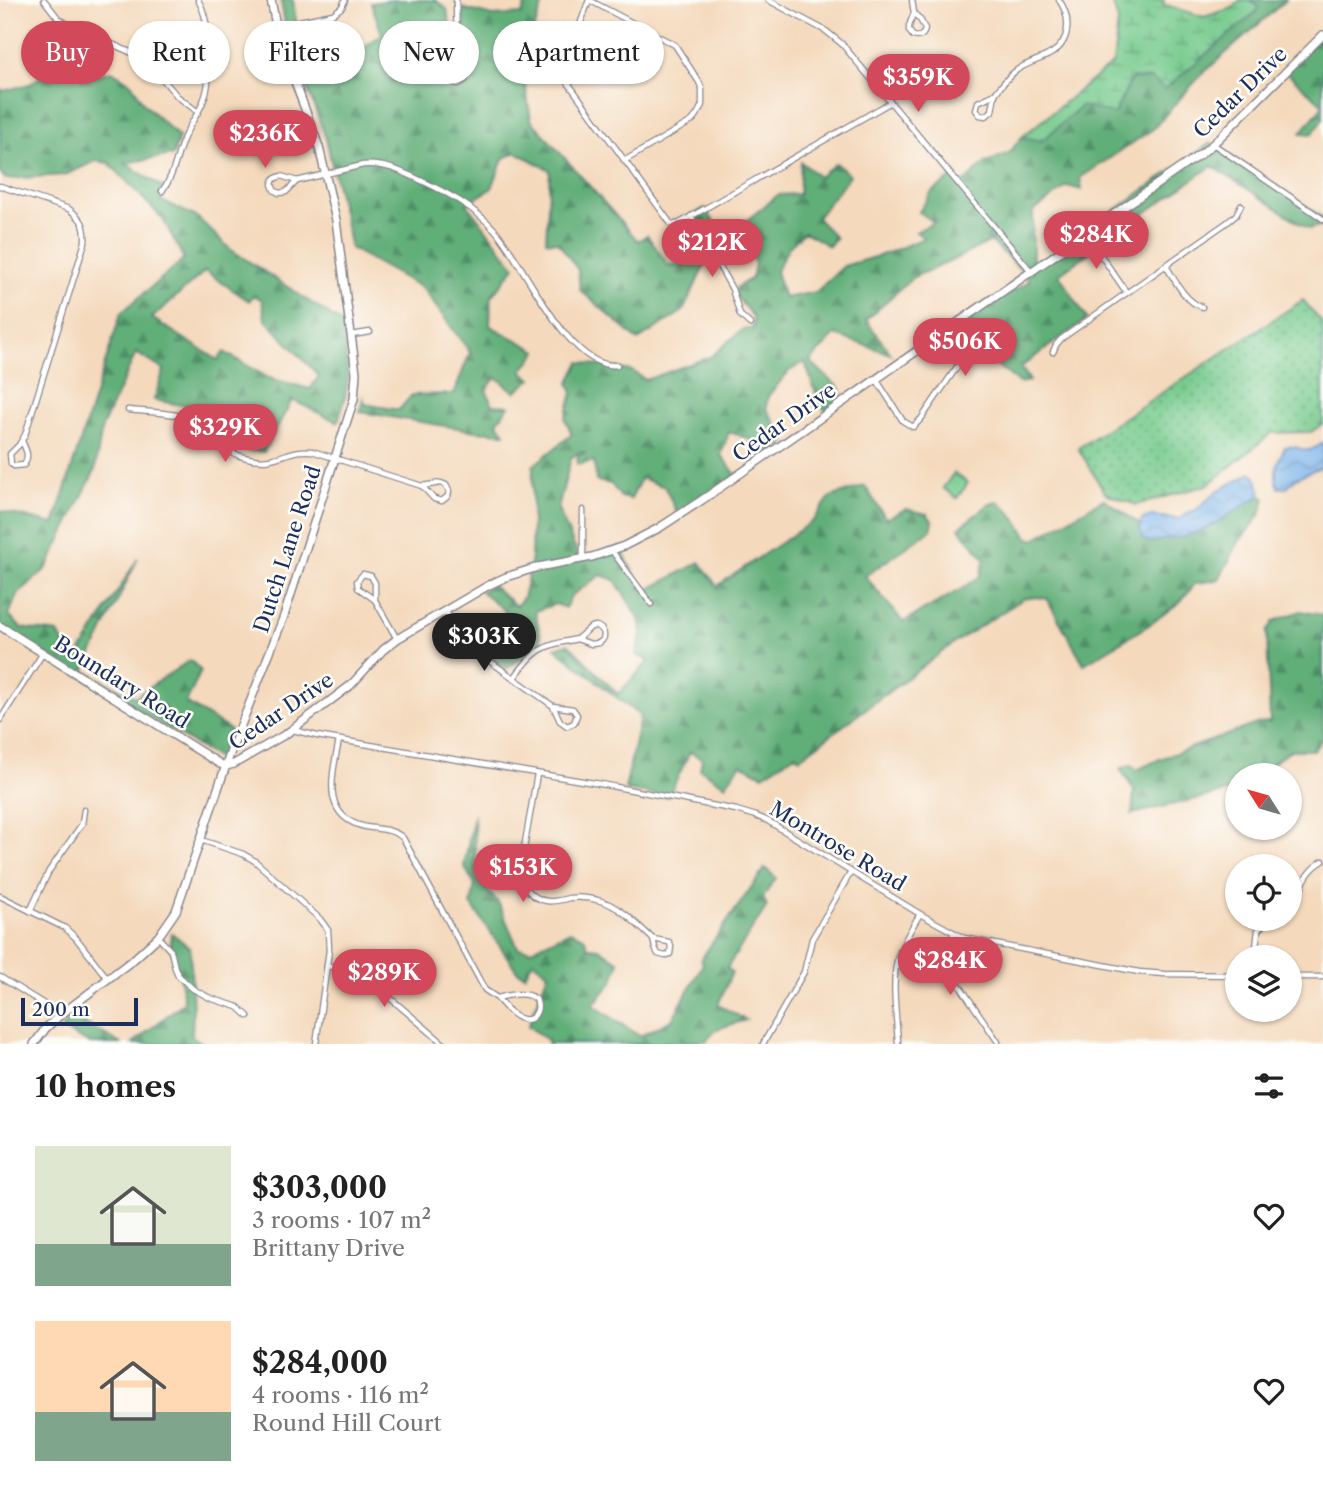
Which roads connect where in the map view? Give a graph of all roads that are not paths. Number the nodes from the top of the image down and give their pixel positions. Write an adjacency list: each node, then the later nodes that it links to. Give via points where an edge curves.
1 (44, 0): 21 (street, via 69,25 138,56)
2 (198, 0): 21 (street, via 210,67)
3 (271, 0): 11 (street, Dutch Lane Road)
4 (345, 0): 12 (street, via 333,14)
5 (456, 0): 13 (street)
6 (589, 0): 14 (street); 23 (street, via 675,45 702,89 702,106 692,121)
7 (768, 0): 20 (street, via 837,38)
8 (912, 0): 10 (street)
9 (1059, 0): 19 (street, via 1068,24 1061,45 1016,71)
10 (914, 13): 10 (street, via 925,29 919,37 909,31)
11 (275, 21)
12 (300, 21)
13 (456, 21)
14 (581, 21)
15 (1323, 35): 22 (street, Cedar Drive)
16 (457, 56): 16 (street, via 467,75 458,84 449,74)
17 (296, 84): 24 (street, Dutch Lane Road)
18 (568, 84): 23 (street)
19 (995, 94): 19 (street, via 992,111 981,115 976,110 978,102)
20 (891, 102): 29 (street); 33 (street)
21 (198, 111): 27 (street)
22 (1213, 144): 30 (street); 31 (street, Cedar Drive)
23 (624, 161): 29 (street, via 669,223 677,225)
24 (326, 174): 25 (street); 38 (street, Dutch Lane Road, via 340,240); 41 (street, via 363,165 385,166 462,201 503,239 567,336 600,362)
25 (297, 181): 25 (street, via 279,176 273,187 284,193)
26 (0, 186): 44 (street, via 69,209 86,229 86,242)
27 (162, 191)
28 (1241, 205): 32 (street, via 1230,221)
29 (691, 216): 36 (street, via 732,289 740,316)
30 (1323, 219)
31 (1086, 234): 33 (street, Cedar Drive); 34 (street)
32 (1166, 266): 34 (street); 35 (street, via 1188,299)
33 (1032, 272): 39 (street, Cedar Drive)
34 (1127, 293): 40 (street, via 1061,339)
35 (1202, 307)
36 (750, 324)
37 (370, 332): 38 (street)
38 (351, 335): 45 (street, Dutch Lane Road, via 356,387)
39 (940, 335): 42 (street, Cedar Drive); 42 (street, via 959,364 913,427 905,423)
40 (1053, 352)
41 (617, 365)
42 (876, 379): 48 (street, Cedar Drive, via 683,513)
43 (128, 410): 45 (street, via 185,416 242,457 270,460 299,450)
44 (22, 441): 44 (street, via 27,460 15,466 10,454)
45 (335, 458): 46 (street); 62 (street, Dutch Lane Road, via 284,616)
46 (422, 486): 46 (street, via 444,483 449,494 437,500)
47 (583, 510): 49 (street)
48 (612, 551): 49 (street, Cedar Drive); 51 (street)
49 (583, 559): 52 (street, Cedar Drive, via 506,577)
50 (375, 600): 50 (street, via 358,588 363,574 374,581); 54 (street)
51 (651, 604)
52 (446, 610): 54 (street, Cedar Drive); 57 (street, via 467,644)
53 (0, 626): 56 (street, Boundary Road)
54 (397, 639): 60 (street, Cedar Drive, via 351,685)
55 (578, 639): 55 (street, via 593,626 604,633 597,644); 57 (street, via 539,650)
56 (43, 653): 59 (street); 62 (street, Boundary Road)
57 (514, 678): 58 (street)
58 (553, 706): 58 (street, via 573,709 576,721 564,725)
59 (0, 720)
60 (292, 730): 61 (street, Montrose Road); 62 (street, Cedar Drive)
61 (339, 740): 63 (street, Montrose Road); 81 (street, via 331,786 338,808 354,823 403,838 484,987)
62 (226, 766): 65 (street, Dutch Lane Road)
63 (537, 774): 67 (street, Montrose Road, via 745,812 768,821); 74 (street, via 520,866 527,889 548,902 580,898 603,902 624,913)
64 (84, 810): 70 (street, via 82,824 49,871)
65 (201, 840): 73 (street, Dutch Lane Road, via 176,911); 75 (street, via 252,859 320,919 329,936)
66 (1323, 861): 68 (street, via 1310,870)
67 (850, 872): 71 (street, Montrose Road); 84 (street, via 812,939 804,972)
68 (1302, 885)
69 (0, 896): 70 (street)
70 (30, 911): 80 (street, via 65,928)
71 (920, 914): 72 (street, Montrose Road); 89 (street, via 896,965)
72 (953, 933): 76 (street, Montrose Road, via 1137,971); 85 (street, via 958,983)
73 (158, 937): 80 (street, Dutch Lane Road); 83 (street, via 171,950 178,975 193,989 238,1007)
74 (653, 939): 74 (street, via 668,942 670,954 658,954)
75 (327, 966): 87 (street); 88 (street, via 362,974)
76 (1225, 975)
77 (0, 977): 82 (street)
78 (1302, 977): 79 (street)
79 (1323, 977)
80 (108, 979): 82 (street, Dutch Lane Road)
81 (497, 998): 81 (street, via 528,994 536,999 538,1009 532,1018 522,1019)
82 (59, 1016): 86 (street, Dutch Lane Road)
83 (248, 1016)
84 (764, 1043)
85 (1000, 1043)
86 (34, 1044)
87 (316, 1044)
88 (444, 1044)
89 (898, 1044)

